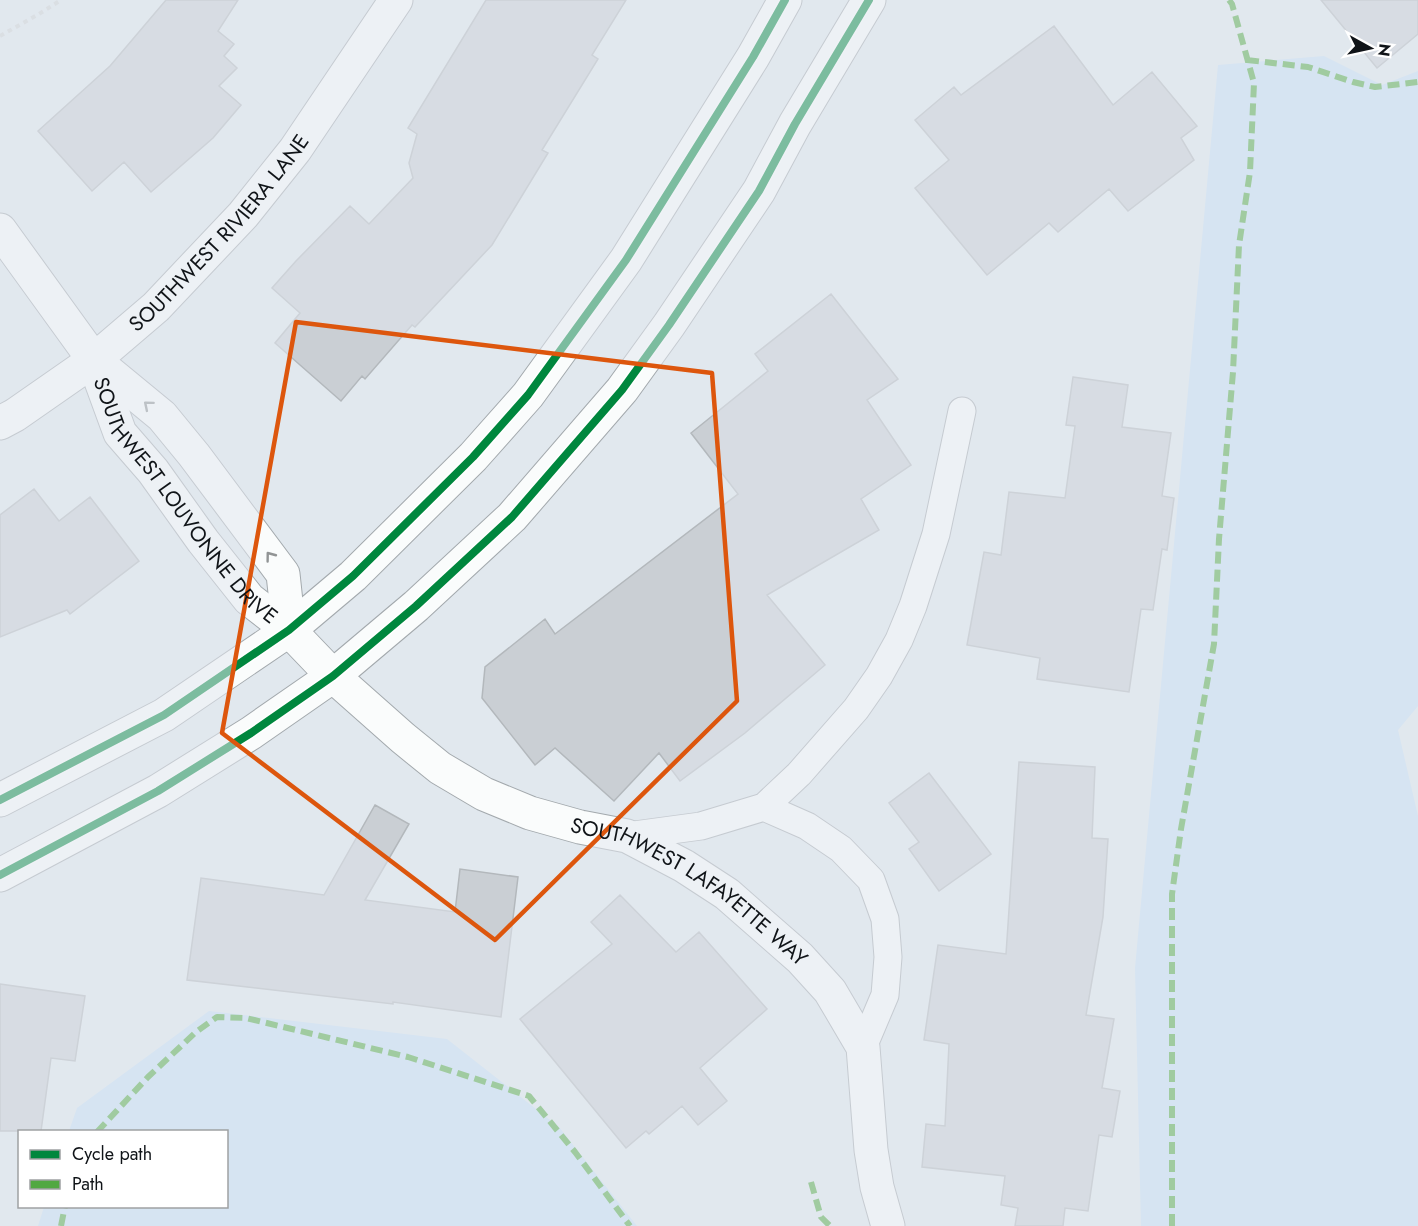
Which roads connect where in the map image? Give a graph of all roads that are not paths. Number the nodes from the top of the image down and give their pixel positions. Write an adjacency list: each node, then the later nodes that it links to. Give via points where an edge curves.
1 (396, 0): 5 (street, SOUTHWEST RIVIERA LANE, via 295,150 243,215 156,307)
2 (785, 0): 8 (street, via 626,260 528,394 474,457 353,576)
3 (869, 0): 9 (street, via 759,191 622,390 512,517)
4 (0, 230): 5 (street, SOUTHWEST LOUVONNE DRIVE)
5 (94, 360): 7 (street, SOUTHWEST RIVIERA LANE); 8 (street, SOUTHWEST LOUVONNE DRIVE, via 120,434 153,471 249,599); 8 (street, SOUTHWEST LOUVONNE DRIVE, one-way to 5, via 283,574 162,416)
6 (962, 411): 11 (lane, via 936,534 899,640 856,709)
7 (0, 423)
8 (289, 630): 9 (street, SOUTHWEST LOUVONNE DRIVE); 10 (street, via 164,715)
9 (333, 676): 12 (street, SOUTHWEST LAFAYETTE WAY, via 440,768 484,794 530,813); 13 (street, via 158,791)
10 (0, 800)
11 (764, 807): 12 (lane, via 701,826); 14 (lane, via 807,826 841,849 871,880 885,919 888,957 885,995)
12 (627, 836): 14 (street, SOUTHWEST LAFAYETTE WAY, via 727,894 784,943 830,991)
13 (0, 875)
14 (863, 1047): 15 (street, SOUTHWEST LAFAYETTE WAY, via 871,1150)
15 (888, 1226)

